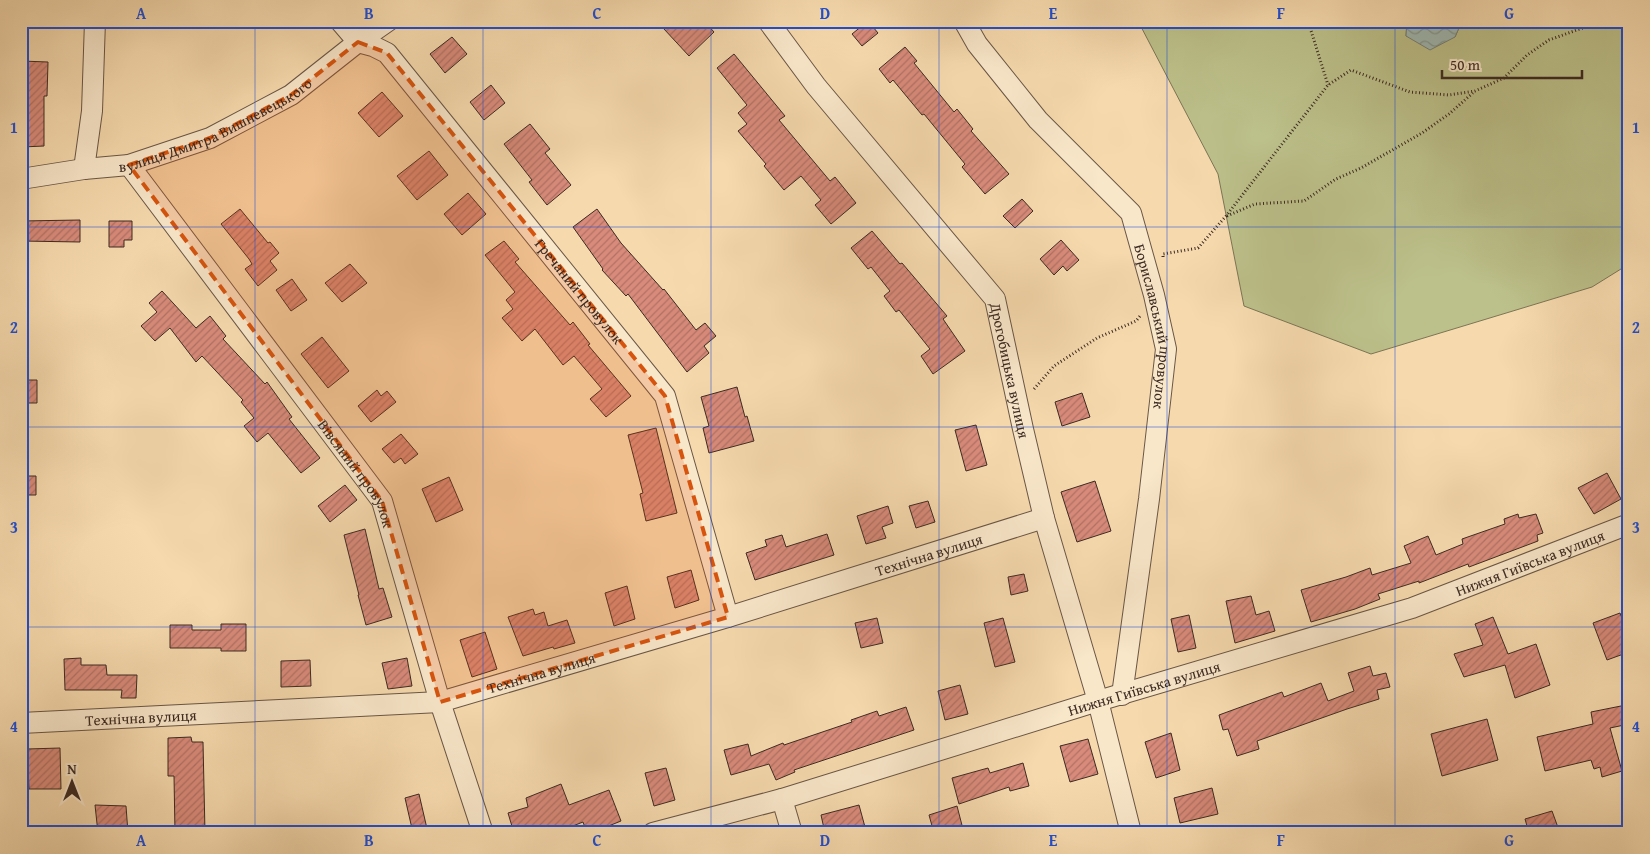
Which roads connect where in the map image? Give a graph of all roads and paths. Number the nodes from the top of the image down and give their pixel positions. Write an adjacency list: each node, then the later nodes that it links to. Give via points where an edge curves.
1 (95, 21): 14 (street, via 92,111)
2 (340, 21): 10 (street)
3 (388, 21): 10 (street, вулиця Дмитра Вишневецького)
4 (768, 21): 20 (street, Дрогобицька вулиця, via 816,86 995,299)
5 (964, 21): 18 (street, Бориславський провулок, via 977,44 1038,120 1131,213)
6 (1308, 21): 11 (path)
7 (1602, 21): 12 (path, via 1549,40 1527,55 1504,78)
8 (1623, 21): 9 (path)
9 (1629, 22)
10 (358, 42): 13 (street, вулиця Дмитра Вишневецького, via 291,95 210,138); 22 (street, Гречаний провулок, via 387,53 665,396)
11 (1328, 85): 12 (path, via 1351,70 1410,92 1449,95); 16 (path)
12 (1475, 91): 16 (path, via 1422,133 1304,201 1255,204)
13 (129, 165): 14 (street, вулиця Дмитра Вишневецького); 25 (street, Вівсяний провулок, via 382,501)
14 (84, 169): 15 (street, вулиця Дмитра Вишневецького)
15 (21, 179)
16 (1226, 216): 17 (path, via 1198,248 1163,254)
17 (1161, 262)
18 (1154, 295): 19 (path, via 1136,321 1098,338 1054,366); 23 (street, Бориславський провулок, via 1166,349 1150,499)
19 (1033, 391)
20 (1044, 518): 22 (street, Технічна вулиця); 24 (street, Дрогобицька вулиця)
21 (1629, 524): 23 (street, Нижня Гиївська вулиця, via 1412,608)
22 (728, 617): 25 (street, Технічна вулиця)
23 (1122, 695): 24 (street, Нижня Гиївська вулиця)
24 (1098, 701): 27 (street, Нижня Гиївська вулиця); 31 (street, Дрогобицька вулиця)
25 (440, 702): 26 (street, Технічна вулиця); 28 (street, Вівсяний провулок)
26 (21, 722)
27 (782, 799): 29 (street, Нижня Гиївська вулиця); 30 (street)
28 (483, 833)
29 (653, 833)
30 (792, 833)
31 (1132, 833)

